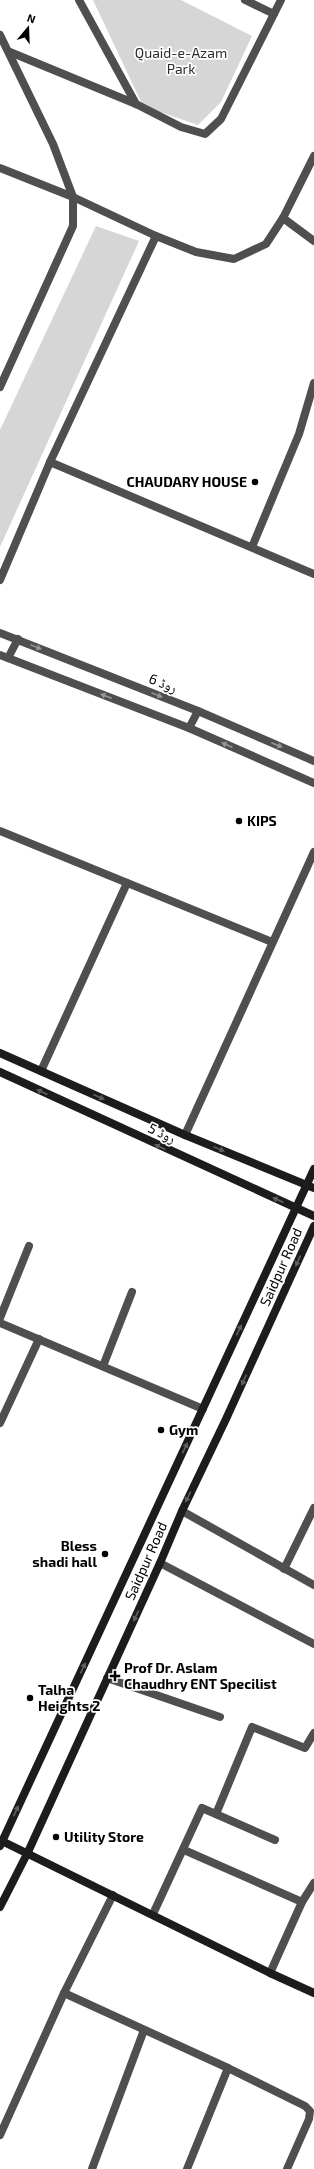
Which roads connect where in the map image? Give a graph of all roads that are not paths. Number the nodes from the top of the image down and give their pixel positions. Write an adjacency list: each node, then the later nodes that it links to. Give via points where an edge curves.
1 (79, 0): 7 (street)
2 (245, 0): 4 (street)
3 (281, 0): 4 (street)
4 (274, 14): 7 (street, via 221,119 205,134 181,127)
5 (0, 35): 6 (street)
6 (10, 52): 7 (street); 10 (street, via 53,144)
7 (136, 104)
8 (314, 156): 11 (street)
9 (0, 168): 10 (street)
10 (73, 197): 12 (street); 15 (street, via 73,226)
11 (283, 218): 12 (street, via 266,244 234,259 196,252); 13 (street)
12 (156, 236): 16 (street)
13 (314, 241)
14 (314, 383): 17 (street, via 299,434)
15 (0, 387)
16 (50, 462): 17 (street); 19 (street)
17 (252, 547): 18 (street)
18 (314, 574)
19 (0, 580)
20 (0, 633): 21 (street, روڈ 6)
21 (18, 640): 22 (street); 23 (street, روڈ 6, one-way to 23)
22 (4, 656): 24 (street, one-way to 22)
23 (198, 711): 24 (street); 25 (street, روڈ 6, one-way to 25)
24 (189, 728): 26 (street, one-way to 24)
25 (314, 761)
26 (314, 783)
27 (0, 830): 29 (street)
28 (314, 852): 30 (street)
29 (127, 883): 30 (street); 32 (street)
30 (272, 942): 34 (street)
31 (0, 1052): 32 (main road, روڈ 5)
32 (41, 1071): 34 (main road, روڈ 5, one-way to 34)
33 (0, 1072): 38 (main road, روڈ 5, one-way to 33)
34 (185, 1135): 36 (main road, روڈ 5, one-way to 36)
35 (314, 1169): 36 (main road, Saidpur Road)
36 (306, 1184): 37 (main road, روڈ 5); 38 (main road, Saidpur Road)
37 (314, 1188)
38 (296, 1209): 39 (main road, روڈ 5); 47 (main road, Saidpur Road, one-way to 38)
39 (314, 1216)
40 (314, 1226): 50 (main road, Saidpur Road, one-way to 50)
41 (29, 1246): 43 (street)
42 (132, 1292): 46 (street)
43 (0, 1318)
44 (0, 1323): 45 (street)
45 (39, 1339): 46 (street); 48 (street)
46 (103, 1366): 47 (street)
47 (203, 1409): 60 (main road, Saidpur Road, one-way to 47)
48 (0, 1423)
49 (314, 1508): 52 (street)
50 (182, 1511): 51 (main road, Saidpur Road); 52 (street)
51 (160, 1563): 54 (street); 55 (main road, Saidpur Road, one-way to 55)
52 (284, 1569): 53 (street)
53 (314, 1584)
54 (314, 1644)
55 (107, 1678): 56 (street); 62 (main road, Saidpur Road)
56 (220, 1717)
57 (314, 1733): 58 (street, via 305,1748 252,1727)
58 (216, 1814): 59 (street); 61 (street, via 202,1808)
59 (275, 1840)
60 (1, 1843): 62 (main road)
61 (184, 1850): 65 (street); 67 (street)
62 (28, 1852): 64 (main road); 66 (main road, Saidpur Road)
63 (314, 1883): 65 (street)
64 (112, 1895): 67 (main road); 69 (street)
65 (302, 1902): 68 (street)
66 (0, 1907)
67 (153, 1914): 68 (main road)
68 (270, 1973): 70 (main road)
69 (64, 1993): 71 (street); 73 (street)
70 (314, 1993)
71 (144, 2030): 72 (street); 74 (street)
72 (228, 2068): 75 (street); 76 (street, via 305,2106 310,2111 309,2119)
73 (0, 2135)
74 (92, 2169)
75 (187, 2169)
76 (287, 2169)

